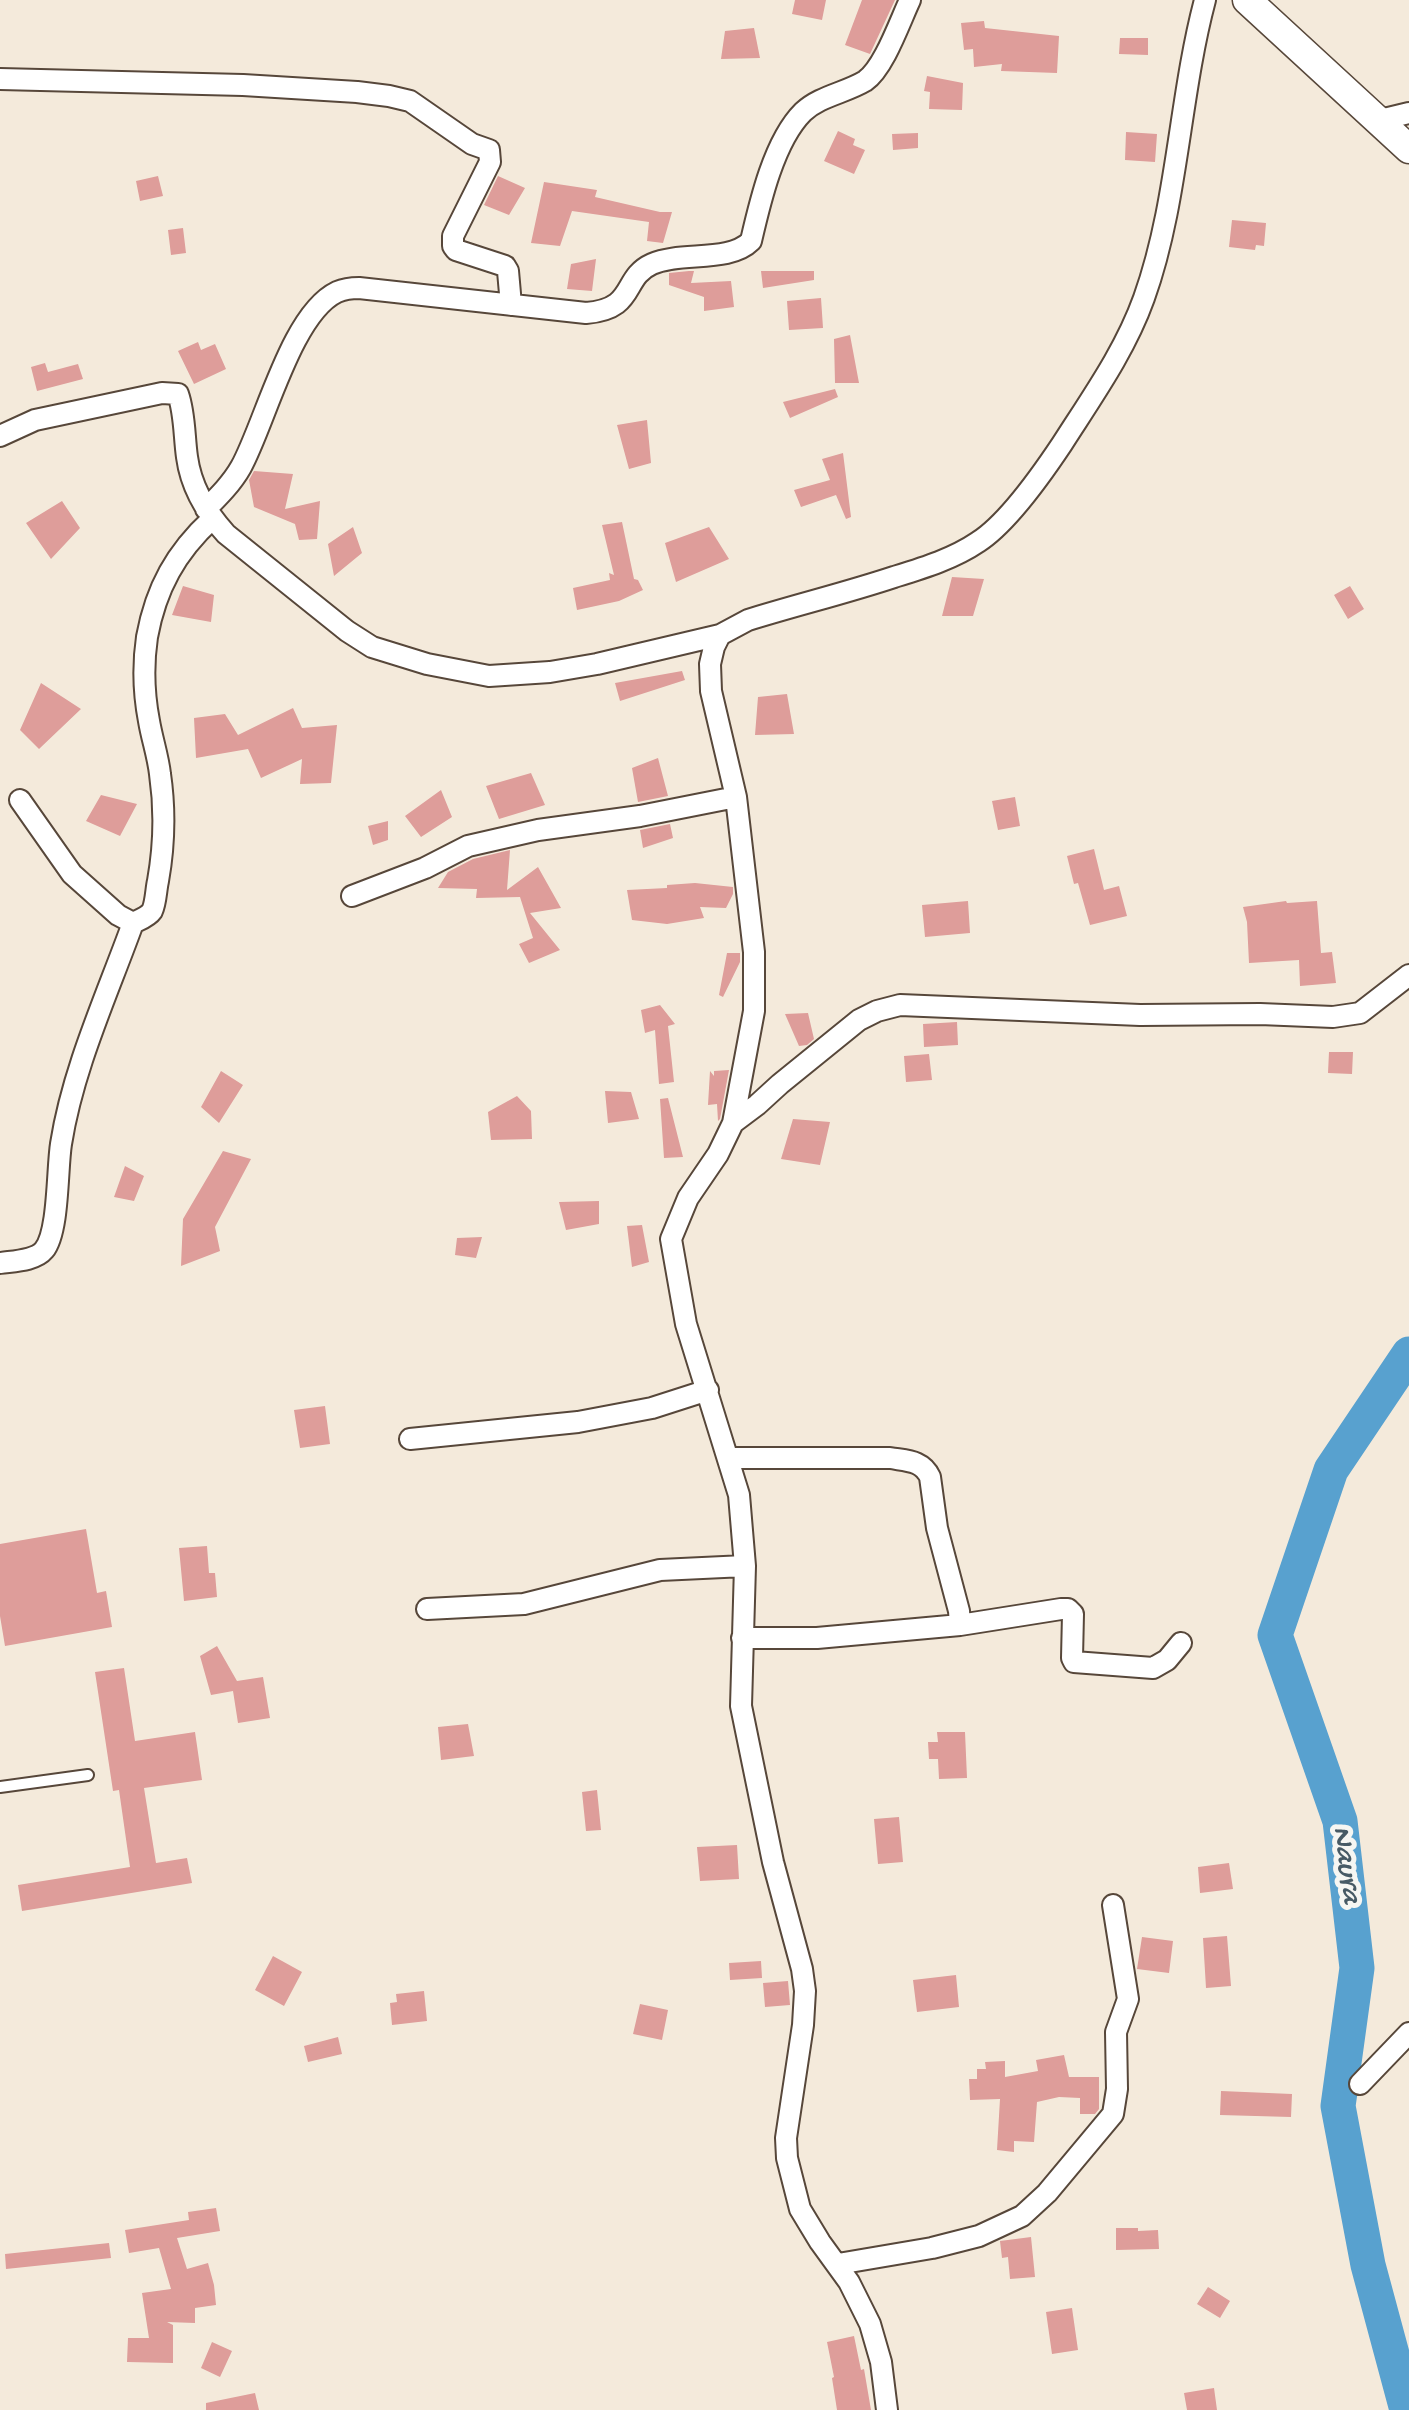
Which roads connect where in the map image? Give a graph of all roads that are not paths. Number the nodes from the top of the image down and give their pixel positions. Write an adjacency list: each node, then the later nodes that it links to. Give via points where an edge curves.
1 (910, 0): 8 (street, via 870,77 813,104 791,128 746,246 654,263 602,312)
2 (1205, 0): 11 (street, via 1143,300 1044,472 981,541 941,562)
3 (1248, 0): 6 (street)
4 (0, 79): 8 (street, via 243,84 410,101 489,150 490,162 452,246 505,266)
5 (1409, 113): 6 (street)
6 (1380, 120): 7 (street)
7 (1409, 149)
8 (511, 305): 10 (street, via 359,288 323,302 242,465)
9 (0, 436): 10 (street, via 48,417 178,394 190,473)
10 (209, 514): 11 (street, via 347,632 372,648 427,664 489,676 550,672); 15 (street, via 171,567 147,638 148,719 163,811 153,910)
11 (720, 635): 12 (street, via 710,664 711,691)
12 (736, 797): 14 (street, via 468,846); 17 (street, via 754,1011)
13 (20, 800): 15 (street, via 72,874)
14 (352, 896)
15 (133, 923): 18 (street, via 72,1091 48,1244 34,1257)
16 (1409, 975): 17 (street, via 1360,1013 1333,1017 900,1005 859,1020)
17 (732, 1123): 19 (street, via 670,1239 686,1324)
18 (0, 1262)
19 (708, 1390): 20 (street, via 578,1422); 21 (street)
20 (410, 1438)
21 (728, 1458): 22 (street); 24 (street, via 890,1458 925,1467)
22 (746, 1566): 23 (street, via 660,1570 524,1604); 25 (street)
23 (427, 1609)
24 (960, 1624): 25 (street); 26 (street, via 1068,1609 1072,1658 1081,1663 1153,1668)
25 (742, 1638): 32 (street, via 745,1729 805,1991 788,2158 800,2209)
26 (1180, 1642)
27 (88, 1774): 28 (lane)
28 (0, 1787)
29 (1113, 1904): 32 (street, via 1128,2000 1116,2032 1113,2114 1022,2216 979,2236)
30 (1409, 2034): 31 (street)
31 (1360, 2084)
32 (838, 2264): 33 (street, via 870,2324)
33 (887, 2410)

